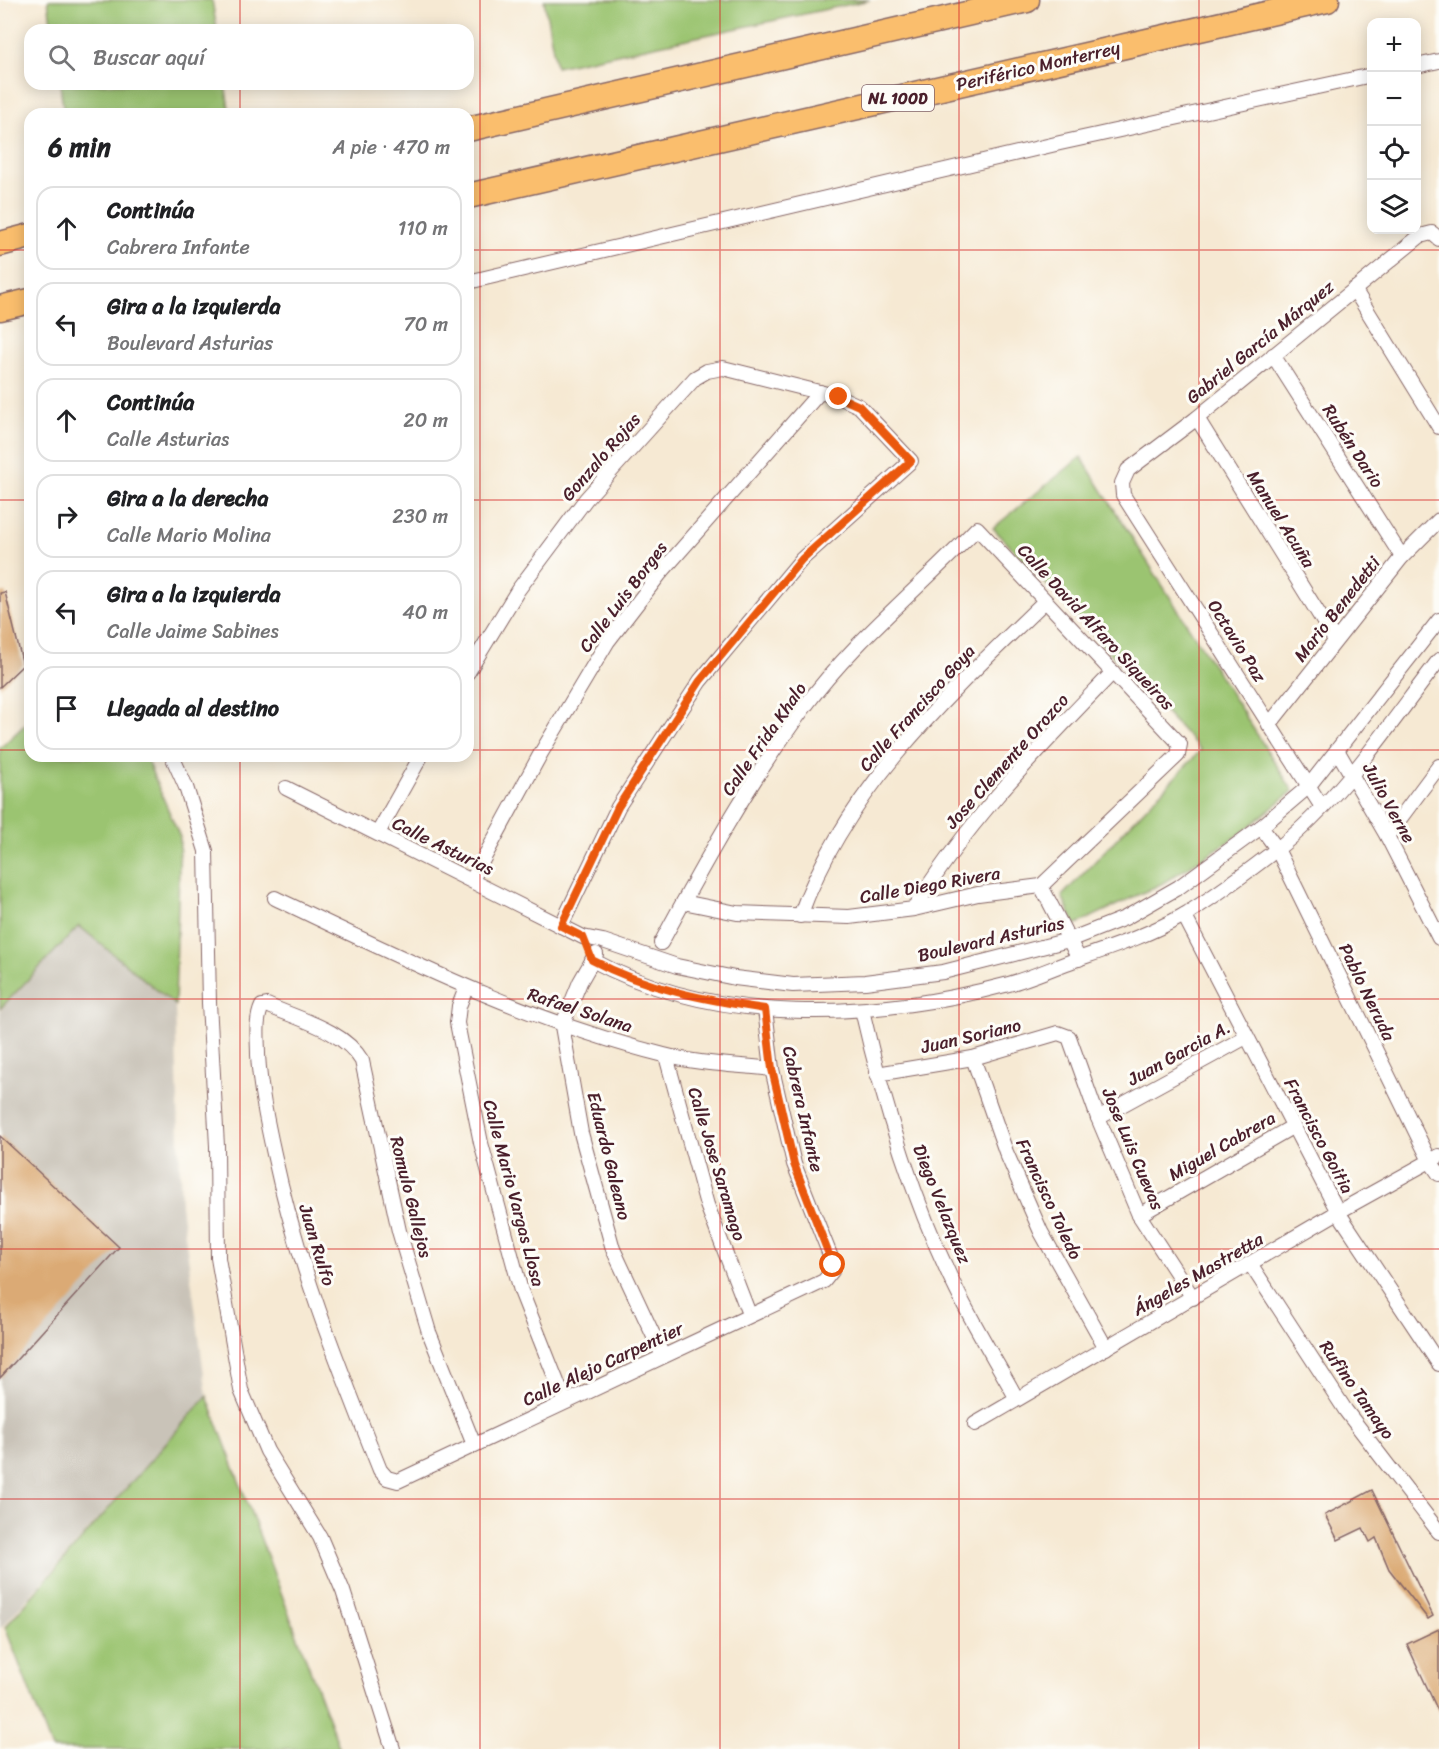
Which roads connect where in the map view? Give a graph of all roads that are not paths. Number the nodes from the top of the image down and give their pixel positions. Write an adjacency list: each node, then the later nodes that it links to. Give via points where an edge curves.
1 (1028, 0): 6 (highway)
2 (1327, 0): 7 (highway, Periférico Monterrey / NL 100D)
3 (1439, 61): 4 (street)
4 (1421, 65)
5 (1367, 76): 11 (street, via 1060,143)
6 (474, 128)
7 (474, 195)
8 (1438, 237): 12 (street, Gabriel García Márquez, via 1428,233 1420,236)
9 (24, 238): 10 (highway)
10 (0, 244)
11 (474, 281)
12 (1354, 289): 15 (street, Gabriel García Márquez); 18 (street)
13 (24, 302): 14 (highway)
14 (0, 308)
15 (1273, 355): 17 (street, Gabriel García Márquez); 22 (street, Rubén Dario)
16 (819, 392): 27 (street, Gonzalo Rojas, via 723,368 695,378 586,499 518,590); 42 (street, Calle Luis Borges, via 659,575 608,642 541,753); 49 (street, Gonzalo Rojas, via 859,406 911,461 802,559 700,681 618,807)
17 (1197, 418): 19 (street, Gabriel García Márquez, via 1128,470 1122,483); 25 (street, Manuel Acuña)
18 (1439, 427)
19 (1123, 495): 29 (street, Octavio Paz)
20 (1439, 520): 22 (street, Mario Benedetti)
21 (977, 528): 23 (street, Calle David Alfaro Siqueiros); 45 (street, Calle Frida Khalo, via 878,623 804,708 740,804)
22 (1402, 557): 25 (street, Mario Benedetti)
23 (1045, 601): 28 (street, Calle David Alfaro Siqueiros); 48 (street, Calle Francisco Goya, via 910,737 832,847)
24 (1439, 620): 30 (street, Boulevard Asturias)
25 (1335, 640): 29 (street, Mario Benedetti)
26 (1439, 660): 34 (street)
27 (474, 662)
28 (1113, 672): 43 (street, Calle David Alfaro Siqueiros, via 1178,740 1178,755); 46 (street, Jose Clemente Orozco, via 1013,776 960,840)
29 (1269, 726): 35 (street, Octavio Paz)
30 (1337, 750): 34 (street, Julio Verne); 35 (street, Boulevard Asturias)
31 (175, 762): 87 (street, via 206,851 218,1258 242,1390 267,1451 320,1537 343,1591)
32 (418, 762): 39 (street)
33 (1439, 766): 40 (street)
34 (1352, 772): 37 (street); 40 (street, Julio Verne)
35 (1308, 787): 37 (street, Octavio Paz); 38 (street, Boulevard Asturias)
36 (286, 788): 39 (street, Calle Asturias)
37 (1322, 807): 41 (street)
38 (1261, 827): 41 (street, Pablo Neruda); 52 (street, Boulevard Asturias, via 1179,887 1125,918)
39 (378, 834): 42 (street, Calle Asturias)
40 (1387, 836): 51 (street, Julio Verne)
41 (1277, 849): 47 (street); 70 (street, Pablo Neruda)
42 (472, 880): 49 (street, Calle Asturias)
43 (1041, 886): 46 (street, Calle Diego Rivera, via 978,894); 52 (street)
44 (275, 898): 57 (street, Rafael Solana)
45 (683, 902): 48 (street, Calle Diego Rivera, via 737,913); 54 (street, Calle Frida Khalo)
46 (914, 909): 48 (street, Calle Diego Rivera, via 849,917)
47 (1184, 915): 55 (street); 62 (street, Francisco Goitia)
48 (800, 916)
49 (561, 926): 50 (street, Calle Asturias)
50 (583, 937): 53 (street, Calle Asturias); 56 (street)
51 (1439, 938)
52 (1069, 940): 53 (street, Boulevard Asturias, via 943,972 793,986 677,966); 55 (street)
53 (603, 941): 56 (street)
54 (661, 943)
55 (1079, 959): 60 (street, via 1007,984 936,1000)
56 (592, 960): 59 (street, via 658,987); 61 (street)
57 (466, 988): 61 (street, Rafael Solana); 82 (street, Calle Mario Vargas Llosa, via 457,1023 481,1143 520,1291)
58 (267, 1005): 84 (street, Romulo Gallejos, via 342,1039 362,1061 399,1231 429,1332); 85 (street, Juan Rulfo, via 262,1006 258,1016 259,1067 281,1186 306,1272 380,1470 387,1478)
59 (765, 1009): 60 (street); 66 (street, Cabrera Infante)
60 (862, 1010): 67 (street, Diego Velazquez)
61 (562, 1026): 64 (street, Rafael Solana); 79 (street, Eduardo Galeano, via 581,1133 613,1249)
62 (1246, 1037): 68 (street, Juan Garcia A.); 69 (street, Francisco Goitia)
63 (1071, 1039): 65 (street, Juan Soriano, via 1058,1033); 68 (street, Jose Luis Cuevas)
64 (666, 1056): 66 (street, Rafael Solana); 77 (street, Calle Jose Saramago, via 707,1205)
65 (973, 1058): 67 (street, Juan Soriano); 78 (street, Francisco Toledo, via 1006,1152 1041,1232)
66 (772, 1069): 75 (street, Cabrera Infante, via 794,1164 832,1260 832,1270)
67 (877, 1074): 81 (street, Diego Velazquez, via 908,1174 957,1290)
68 (1098, 1118): 73 (street, Jose Luis Cuevas)
69 (1292, 1126): 72 (street, Francisco Goitia); 73 (street, Miguel Cabrera)
70 (1435, 1158): 71 (street, Pablo Neruda); 72 (street, Ángeles Mastretta)
71 (1439, 1174)
72 (1338, 1212): 74 (street, Ángeles Mastretta); 80 (street, Francisco Goitia)
73 (1139, 1215): 76 (street, Jose Luis Cuevas)
74 (1251, 1265): 76 (street, Ángeles Mastretta); 86 (street, Rufino Tamayo, via 1346,1411)
75 (824, 1281): 77 (street, Calle Alejo Carpentier)
76 (1193, 1298): 78 (street, Ángeles Mastretta)
77 (749, 1314): 79 (street, Calle Alejo Carpentier)
78 (1106, 1348): 81 (street, Ángeles Mastretta)
79 (663, 1356): 82 (street, Calle Alejo Carpentier)
80 (1439, 1364)
81 (1017, 1399): 83 (street, Ángeles Mastretta)
82 (565, 1402): 84 (street, Calle Alejo Carpentier)
83 (975, 1424)
84 (474, 1445): 85 (street, Calle Alejo Carpentier)
85 (398, 1481)
86 (1437, 1524)
87 (393, 1749)

